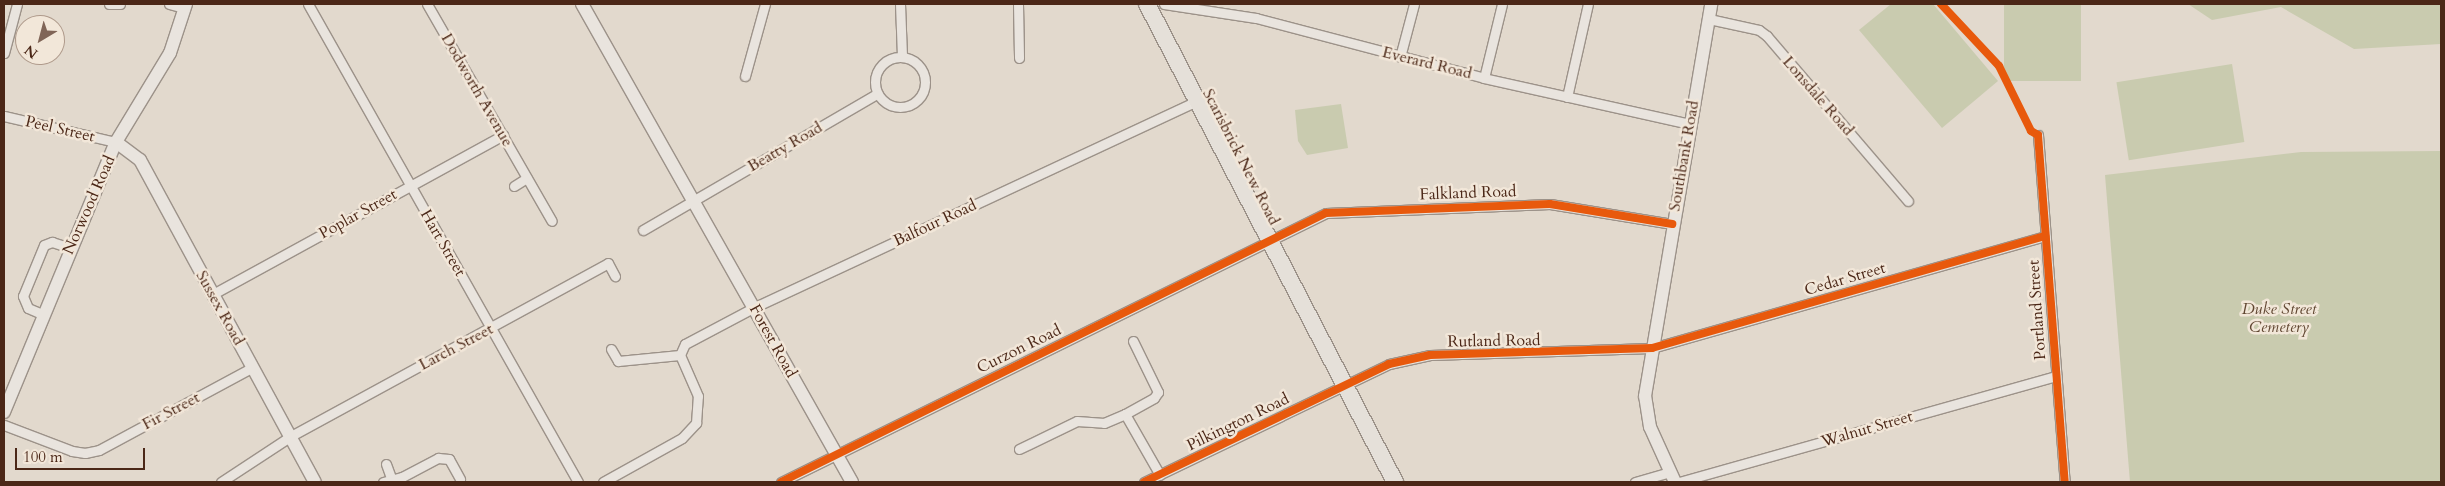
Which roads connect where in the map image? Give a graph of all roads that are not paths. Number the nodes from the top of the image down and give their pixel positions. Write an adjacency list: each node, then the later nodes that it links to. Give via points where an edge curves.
1 (17, 4): 19 (street)
2 (109, 4): 3 (street)
3 (120, 4)
4 (169, 4): 17 (street)
5 (308, 4): 34 (street, Hart Street)
6 (427, 4): 30 (street, Dodworth Avenue)
7 (582, 4): 36 (street, Forest Road)
8 (765, 4): 23 (street)
9 (900, 4): 20 (street)
10 (1018, 4): 22 (street)
11 (1147, 4): 27 (highway, Scarisbrick New Road)
12 (1164, 4): 21 (street, Everard Road, via 1256,18)
13 (1414, 4): 21 (street)
14 (1502, 4): 24 (street)
15 (1588, 4): 26 (street)
16 (1712, 4): 18 (street, Southbank Road)
17 (185, 6): 32 (street, Norwood Road, via 170,53)
18 (1710, 19): 29 (street, Southbank Road); 37 (street, Lonsdale Road, via 1758,30 1766,36)
19 (4, 53)
20 (902, 57): 25 (street, via 887,60 877,72); 25 (street, via 911,59 923,72 926,80 921,97 907,107 898,108 890,106)
21 (1400, 57): 24 (street, Everard Road)
22 (1019, 58)
23 (745, 76)
24 (1484, 78): 26 (street, Everard Road)
25 (877, 94): 36 (street, Beatty Road)
26 (1567, 97): 29 (street, Everard Road)
27 (1198, 101): 42 (highway, Scarisbrick New Road); 46 (street, Balfour Road)
28 (4, 116): 32 (street, Peel Street)
29 (1690, 124): 39 (street, Southbank Road)
30 (503, 135): 33 (street, Dodworth Avenue); 34 (street, Poplar Street)
31 (2038, 135): 41 (street, Portland Street)
32 (116, 142): 43 (street, Norwood Road); 45 (street, Sussex Road, via 140,160)
33 (527, 178): 35 (street); 38 (street, Dodworth Avenue)
34 (410, 185): 45 (street, Poplar Street); 48 (street, Hart Street)
35 (514, 186)
36 (693, 201): 40 (street); 46 (street, Forest Road)
37 (1908, 201)
38 (552, 220)
39 (1672, 224): 42 (street, Falkland Road, via 1550,204 1326,213); 50 (street, Southbank Road)
40 (643, 230)
41 (2045, 236): 50 (street, Cedar Street); 54 (street, Portland Street)
42 (1268, 240): 55 (highway, Scarisbrick New Road); 61 (street, Curzon Road)
43 (70, 248): 47 (street, Norwood Road); 47 (street, via 52,242 44,245 23,296 28,308)
44 (615, 276): 48 (street, Larch Street, via 608,263)
45 (213, 294): 53 (street, Sussex Road)
46 (755, 307): 52 (street, Balfour Road, via 685,344); 61 (street, Forest Road)
47 (42, 314): 56 (street, Norwood Road)
48 (491, 328): 59 (street, Larch Street); 69 (street, Hart Street)
49 (1133, 341): 57 (street, via 1158,392 1154,398)
50 (1652, 348): 55 (street, Rutland Road, via 1430,356 1389,364); 64 (street, Southbank Road, via 1645,410)
51 (611, 349): 52 (street, via 618,361)
52 (680, 355): 70 (street, via 698,396 696,423 682,438)
53 (253, 367): 58 (street, Fir Street, via 99,450 72,451); 59 (street, Sussex Road)
54 (2056, 376): 76 (street, Walnut Street); 77 (street, Portland Street)
55 (1343, 386): 63 (street, Pilkington Road); 74 (highway, Scarisbrick New Road)
56 (4, 412)
57 (1125, 414): 60 (street, via 1104,423 1077,421); 63 (street)
58 (4, 424)
59 (291, 436): 67 (street, Larch Street); 68 (street, Sussex Road)
60 (1019, 449)
61 (836, 454): 71 (street, Curzon Road); 72 (street, Forest Road)
62 (386, 464): 66 (street)
63 (1160, 475): 73 (street, Pilkington Road)
64 (1672, 477): 75 (street)
65 (460, 479): 66 (street, via 449,460 438,458 402,477)
66 (387, 480)
67 (221, 482)
68 (315, 482)
69 (578, 482)
70 (603, 482)
71 (781, 482)
72 (852, 482)
73 (1144, 482)
74 (1395, 482)
75 (1635, 482)
76 (1679, 482)
77 (2065, 482)

